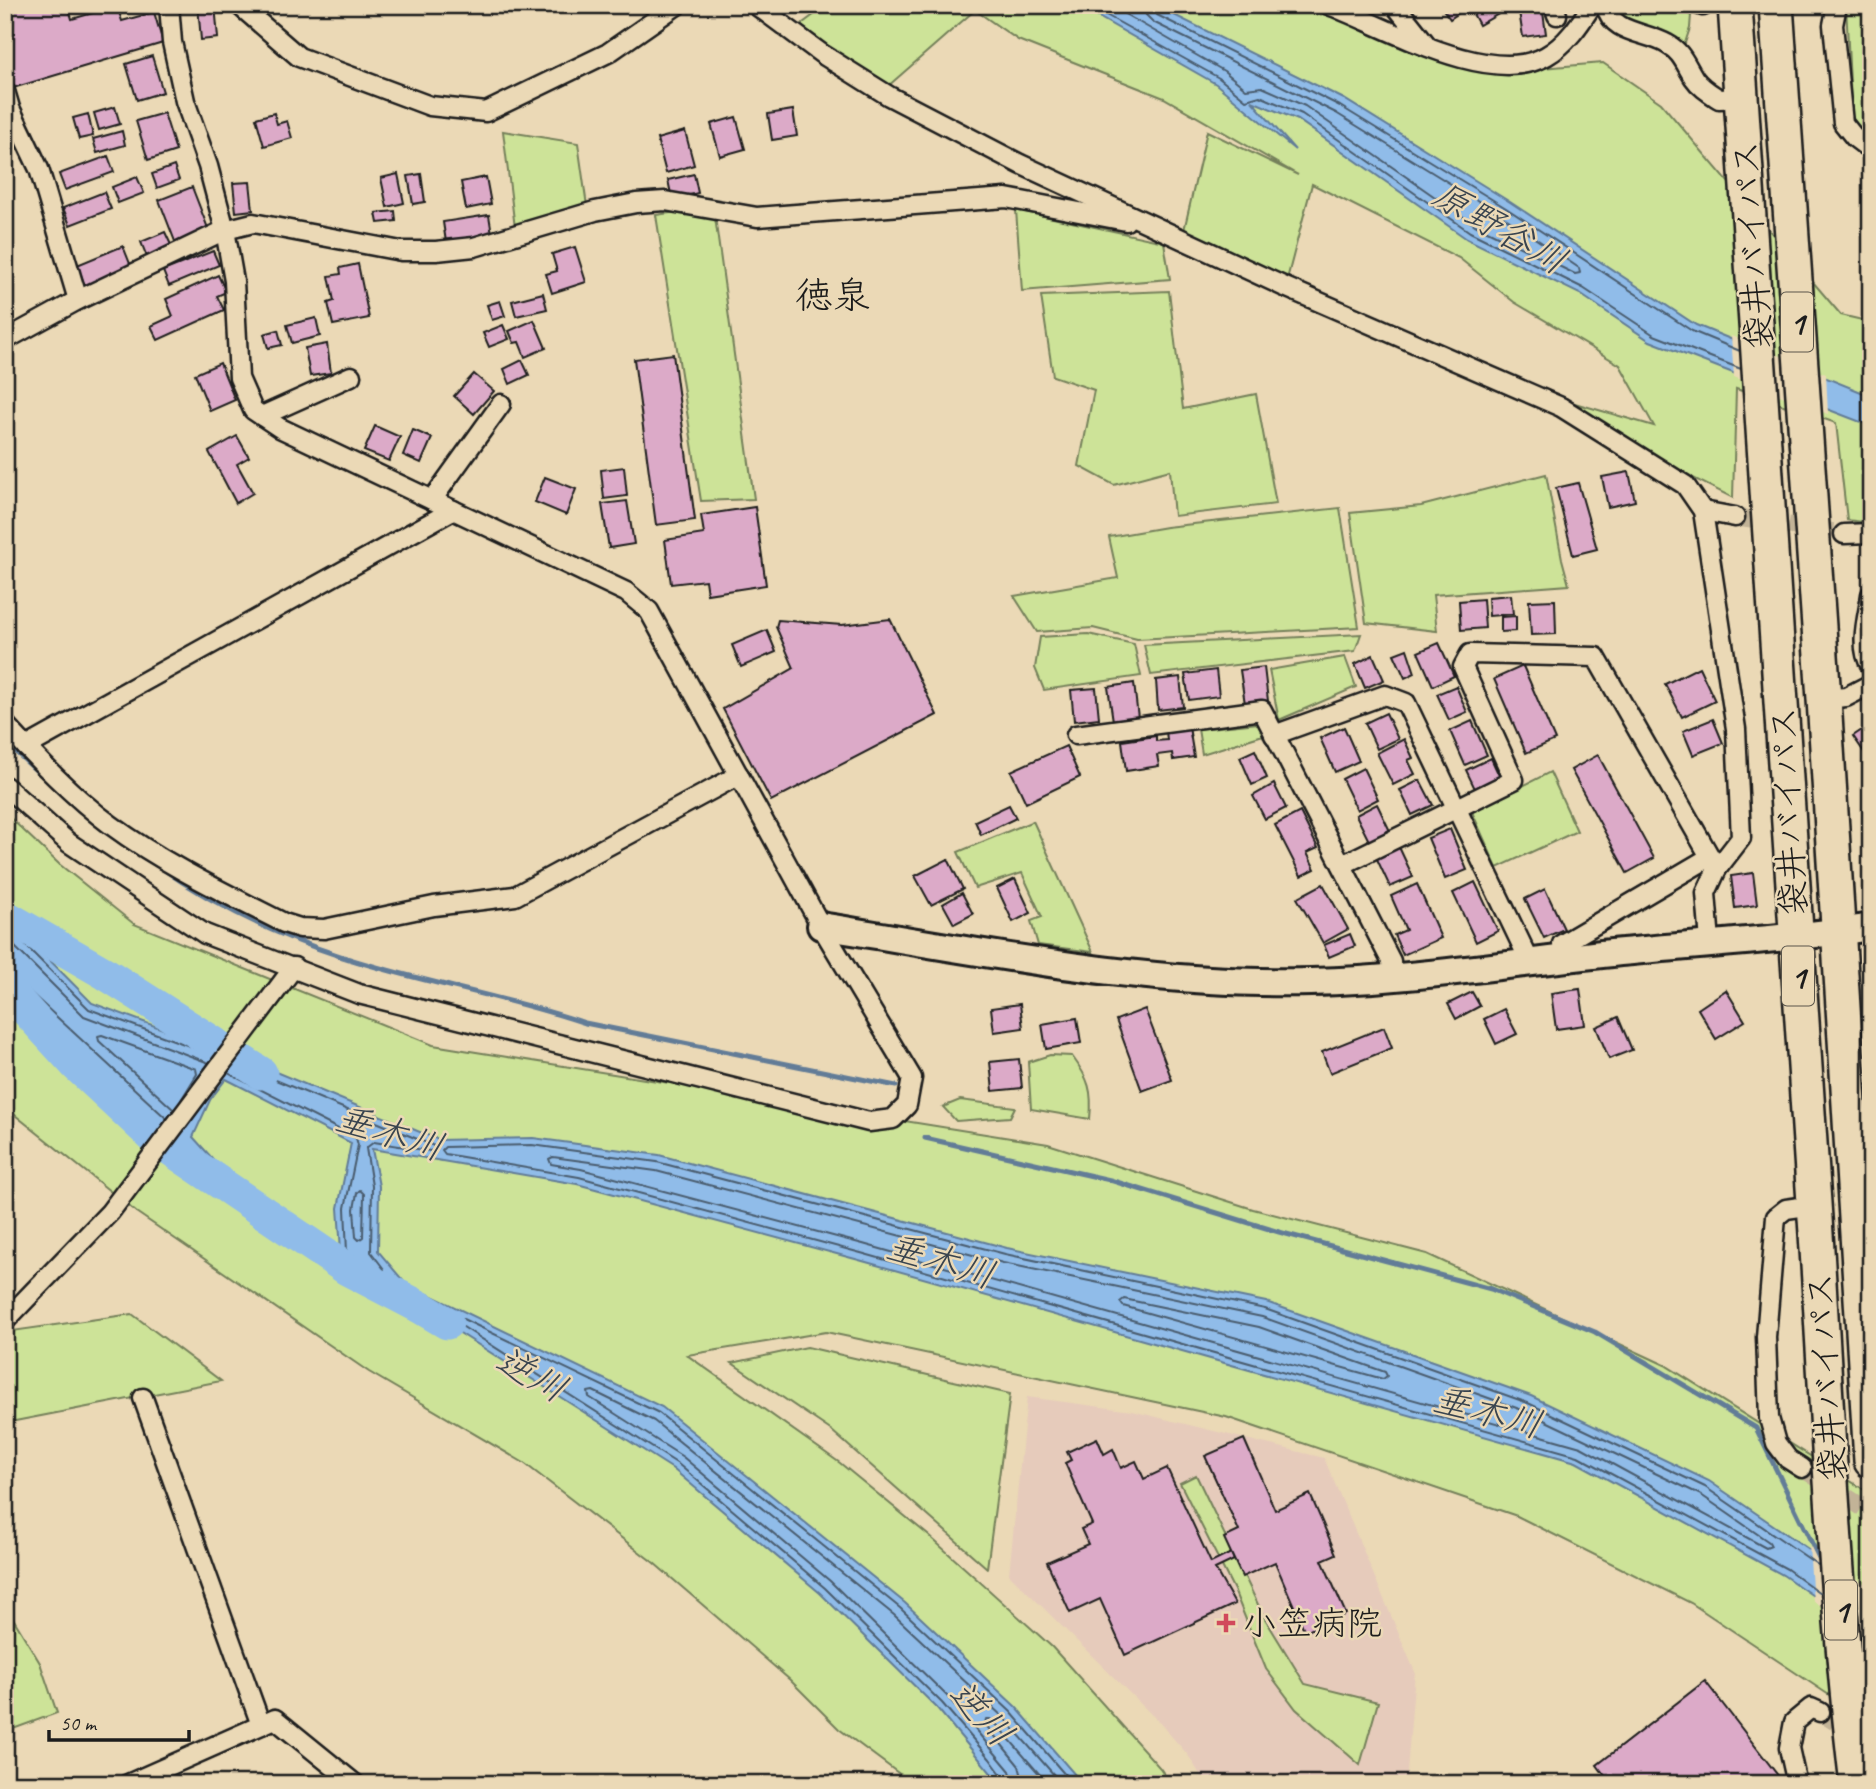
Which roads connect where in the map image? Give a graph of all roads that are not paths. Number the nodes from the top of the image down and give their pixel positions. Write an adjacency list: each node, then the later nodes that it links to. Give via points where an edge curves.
1 (169, 5): 19 (street, via 185,101)
2 (239, 5): 3 (street, via 299,57 430,106 486,112 608,53)
3 (677, 5)
4 (756, 5): 18 (street, via 889,96)
5 (1329, 5): 13 (street)
6 (1364, 5): 13 (street)
7 (1395, 5): 14 (street)
8 (1592, 5): 14 (street, via 1575,31 1551,53 1527,63 1468,61)
9 (1606, 5): 16 (street, via 1609,19 1618,26 1681,54 1696,80 1719,99)
10 (1776, 5): 34 (highway, 袋井バイパス / 1)
11 (1837, 5): 17 (street, via 1833,25 1843,123)
12 (1713, 6): 16 (highway, 袋井バイパス / 1)
13 (1400, 34): 14 (street)
14 (1428, 46)
15 (5, 90): 20 (street, via 39,169)
16 (1742, 98): 47 (highway, 袋井バイパス / 1)
17 (1871, 150)
18 (1153, 226): 19 (street, via 1006,198 757,217 665,201 636,203 474,247 436,251 401,251 253,223); 27 (street, via 1561,407 1685,485)
19 (225, 230): 20 (street); 24 (street, via 234,281 239,378 253,410)
20 (78, 300): 21 (street)
21 (5, 340)
22 (351, 376): 24 (street)
23 (501, 404): 25 (street)
24 (262, 416): 25 (street)
25 (432, 500): 26 (street)
26 (453, 510): 38 (street); 39 (street, via 626,592 649,611)
27 (1703, 511): 28 (street); 42 (street, via 1736,729 1741,838)
28 (1735, 517)
29 (1871, 533): 30 (street)
30 (1844, 534)
31 (1871, 595): 32 (street, via 1864,641)
32 (1871, 666)
33 (1871, 684): 34 (street, via 1846,697)
34 (1824, 699): 46 (highway, 袋井バイパス / 1)
35 (5, 724): 38 (street)
36 (1076, 735): 37 (street, via 1262,710)
37 (1274, 735): 41 (street, via 1385,695 1406,703); 43 (street)
38 (26, 747): 39 (street, via 111,825 183,872 284,923 324,929 434,906 515,896)
39 (738, 775): 44 (street)
40 (5, 786): 51 (street, via 69,843 205,934)
41 (1457, 809): 42 (street, via 1514,780 1463,667 1471,654 1597,657); 43 (street); 50 (street)
42 (1714, 863): 48 (street, via 1706,893); 49 (street, via 1562,943)
43 (1342, 865): 52 (street, via 1391,961)
44 (821, 926): 51 (street, via 912,1078 907,1105 893,1119 869,1122 359,994); 52 (street, via 1134,974 1311,982)
45 (1871, 927): 46 (street)
46 (1838, 932): 47 (street); 54 (highway, 袋井バイパス / 1)
47 (1795, 936): 48 (street); 53 (highway, 袋井バイパス / 1)
48 (1710, 942): 49 (street)
49 (1563, 958): 50 (street)
50 (1530, 962): 52 (street)
51 (291, 972): 55 (street, via 110,1212)
52 (1392, 976)
53 (1814, 1205): 58 (street, via 1786,1209 1776,1217 1766,1337 1769,1418 1776,1443); 59 (highway, 袋井バイパス / 1, via 1834,1498)
54 (1864, 1259): 57 (highway, 袋井バイパス / 1)
55 (5, 1321)
56 (143, 1398): 60 (street)
57 (1871, 1461)
58 (1802, 1468)
59 (1835, 1717): 63 (street, via 1811,1708 1794,1722 1789,1748); 64 (highway, 袋井バイパス / 1)
60 (261, 1725): 61 (street); 62 (street, via 275,1718)
61 (128, 1784)
62 (355, 1784)
63 (1797, 1784)
64 (1857, 1784)

